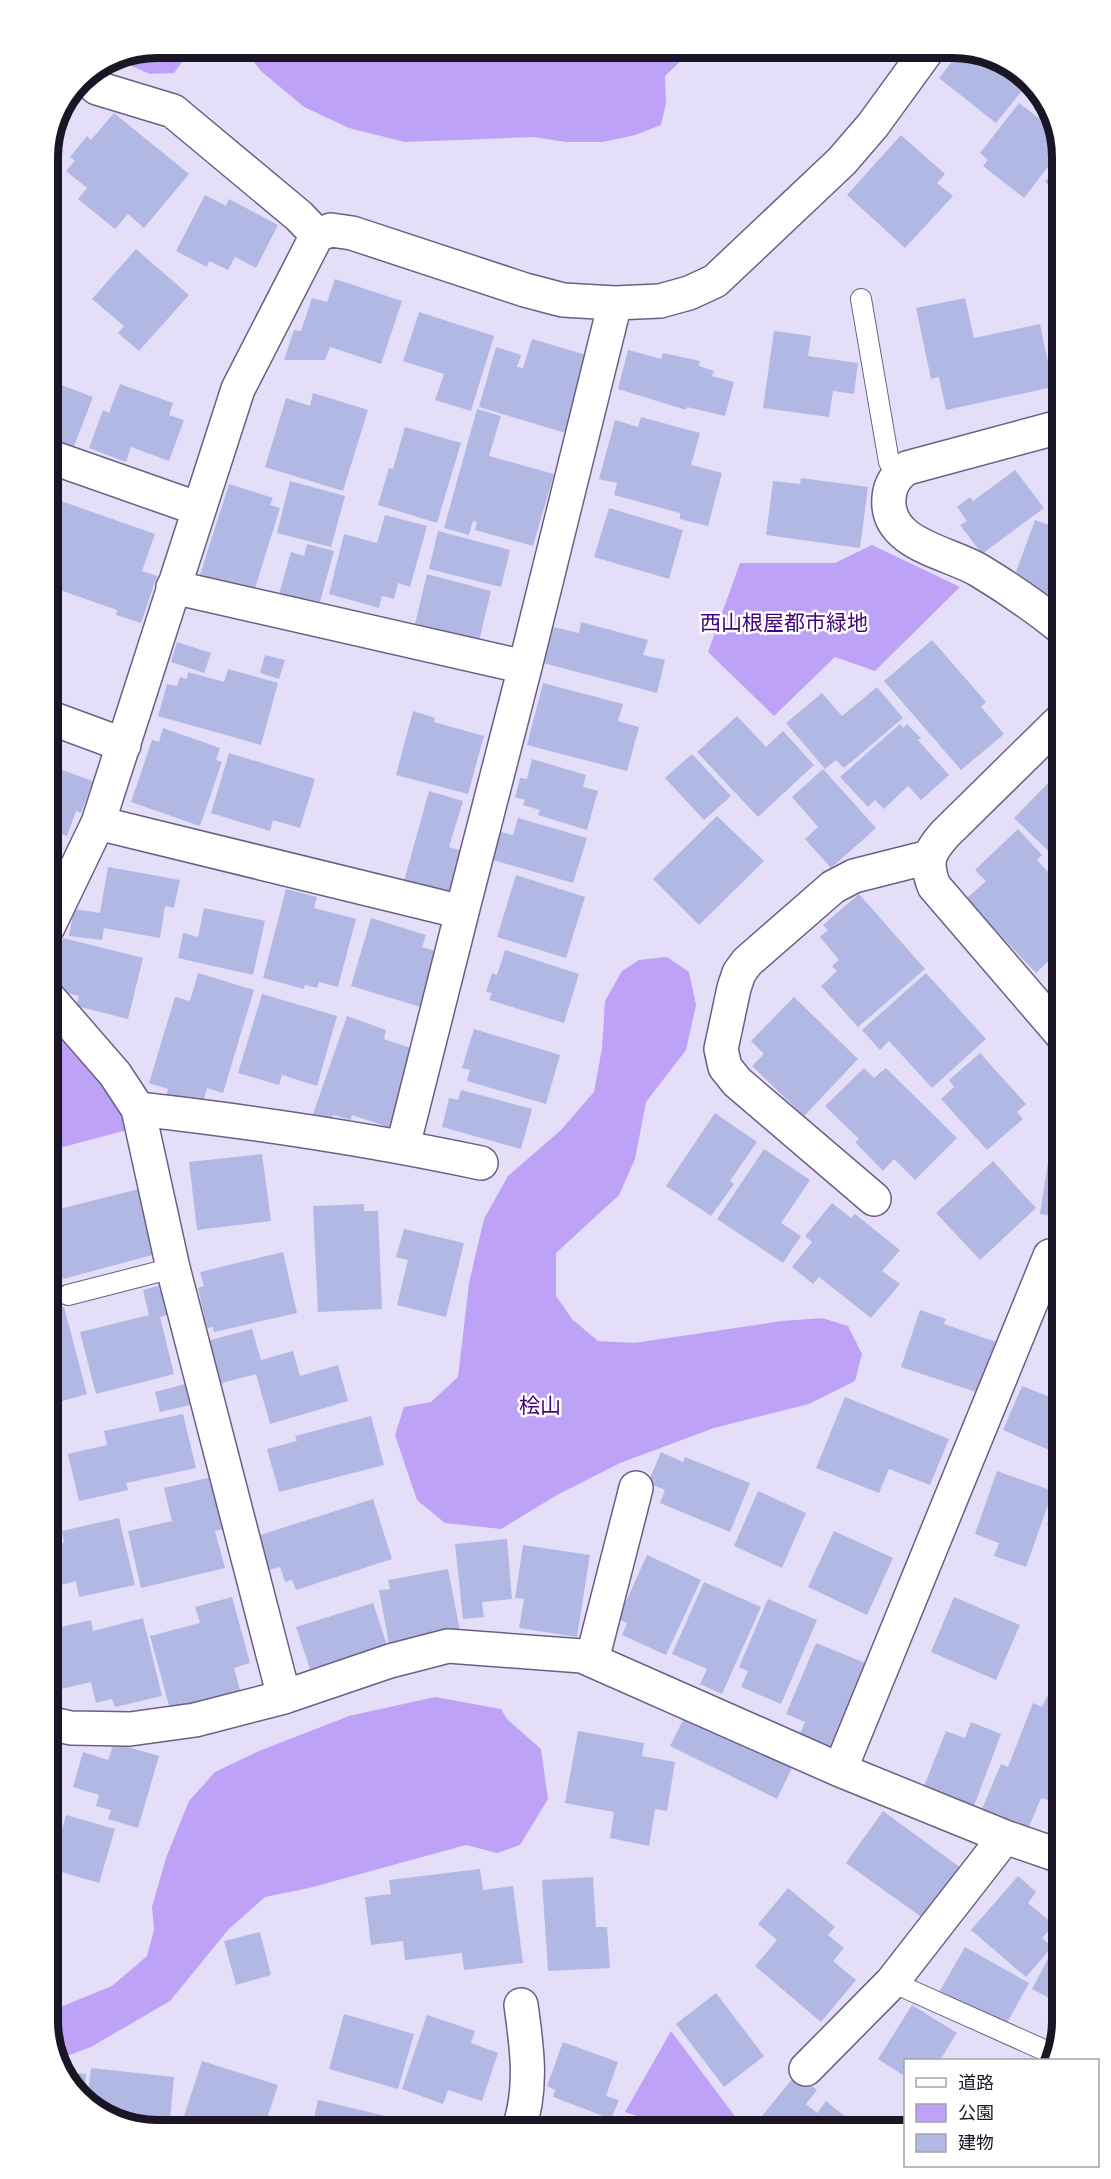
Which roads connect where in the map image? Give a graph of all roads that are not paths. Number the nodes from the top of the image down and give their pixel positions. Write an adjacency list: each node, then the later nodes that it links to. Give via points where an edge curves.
1 (920, 59): 5 (street, via 873,126 842,161 715,280 660,301)
2 (92, 83): 3 (street, via 173,111)
3 (317, 235): 5 (street, via 331,230 352,233 525,290 563,300); 9 (street, via 238,389)
4 (861, 299): 8 (lane, via 889,462)
5 (615, 303): 12 (street)
6 (1052, 431): 8 (street, via 907,468)
7 (59, 460): 9 (street)
8 (897, 475): 11 (street, via 891,487 889,513 908,537 978,570)
9 (199, 509): 10 (street)
10 (173, 587): 12 (street); 15 (street)
11 (1052, 621)
12 (525, 667): 19 (street)
13 (59, 721): 15 (street)
14 (1052, 729): 17 (street, via 945,834)
15 (124, 745): 16 (street)
16 (98, 823): 18 (street); 19 (street)
17 (929, 857): 21 (street, via 928,871 934,886); 25 (street, via 854,876 833,887 747,962 734,988 721,1049 725,1067 738,1082)
18 (59, 905)
19 (462, 912): 23 (street)
20 (59, 1009): 22 (street, via 115,1074)
21 (1052, 1023)
22 (138, 1109): 23 (street); 27 (street)
23 (403, 1146): 24 (street)
24 (482, 1163)
25 (874, 1199)
26 (1050, 1256): 33 (street)
27 (173, 1268): 28 (lane); 31 (street)
28 (68, 1295)
29 (636, 1488): 30 (street)
30 (592, 1660): 31 (street, via 582,1656 448,1646); 33 (street)
31 (284, 1697): 32 (street, via 195,1720 130,1729)
32 (58, 1726)
33 (840, 1770): 34 (street)
34 (1005, 1837): 35 (street); 36 (street)
35 (1052, 1853)
36 (892, 1982): 38 (lane); 39 (street)
37 (521, 2005): 40 (street, via 529,2061)
38 (1047, 2051)
39 (806, 2069)
40 (522, 2120)

